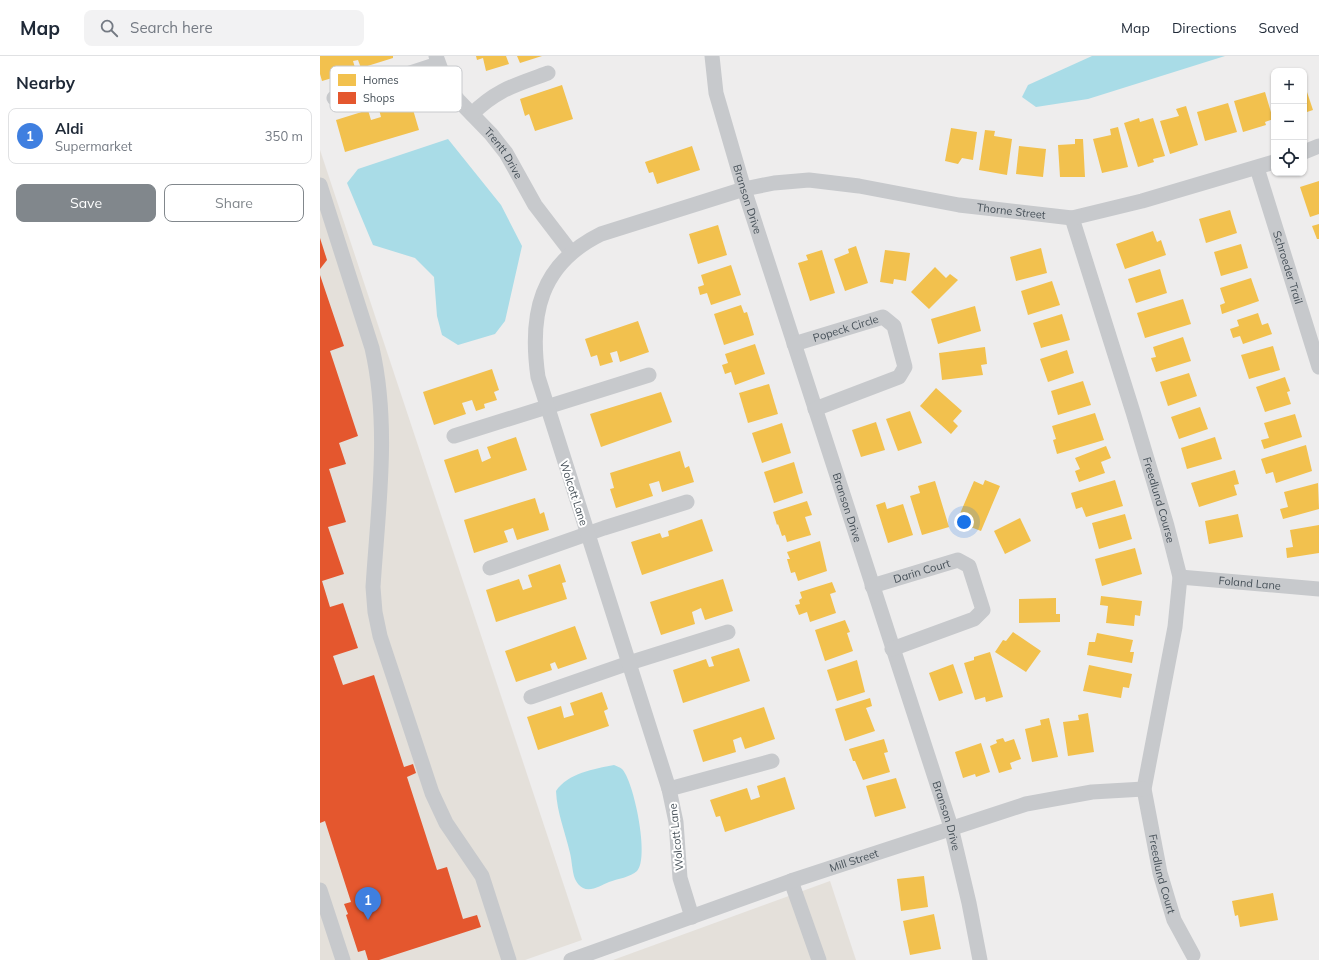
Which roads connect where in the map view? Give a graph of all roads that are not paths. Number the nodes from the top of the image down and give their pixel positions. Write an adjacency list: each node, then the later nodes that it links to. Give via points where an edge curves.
1 (712, 56): 12 (street, Branson Drive, via 716,93)
2 (437, 60): 3 (street)
3 (421, 66)
4 (548, 74): 6 (street, via 501,90)
5 (462, 102): 6 (street, Trentt Drive)
6 (472, 114): 14 (street, Trentt Drive, via 506,153 535,205)
7 (1319, 146): 8 (street)
8 (1307, 151)
9 (1271, 163): 10 (street, Thorne Street)
10 (1258, 168): 13 (street, Thorne Street); 16 (street, Schroeder Trail)
11 (320, 185): 40 (street, via 372,348 378,375 382,427 373,593 380,636 432,793 446,823 482,876)
12 (744, 189): 13 (street, Thorne Street, via 809,180 859,186 959,205); 14 (street, Wolcott Lane, via 601,234); 15 (street, Branson Drive)
13 (1072, 218): 24 (street, Freedlund Course, via 1133,412)
14 (571, 252): 18 (street, Wolcott Lane, via 549,281 536,318 535,357)
15 (794, 344): 19 (street, Branson Drive); 19 (street, Popeck Circle, via 883,318 894,326 905,366 899,377)
16 (1319, 366)
17 (649, 376): 18 (street)
18 (546, 408): 20 (street); 22 (street, Wolcott Lane)
19 (815, 409): 25 (street, Branson Drive)
20 (454, 436)
21 (688, 502): 22 (street)
22 (587, 535): 23 (street); 29 (street, Wolcott Lane)
23 (490, 568)
24 (1180, 577): 26 (street, Foland Lane); 32 (street, Freedlund Course, via 1175,627)
25 (872, 586): 28 (street, Branson Drive); 28 (street, Darin Court, via 958,560 969,566 983,610 974,620)
26 (1319, 589)
27 (728, 632): 29 (street)
28 (892, 649): 34 (street, Branson Drive)
29 (629, 664): 30 (street); 33 (street, Wolcott Lane)
30 (531, 697)
31 (772, 761): 33 (street)
32 (1144, 789): 34 (street, Mill Street, via 1092,792 1026,804); 38 (street, Freedlund Court, via 1160,873 1174,920)
33 (669, 790): 37 (street, Wolcott Lane, via 676,822 680,878)
34 (951, 827): 35 (street, Mill Street); 43 (street, Branson Drive)
35 (791, 880): 37 (street, Mill Street); 42 (street)
36 (320, 890): 39 (street)
37 (692, 917): 41 (street, Mill Street)
38 (1193, 955)
39 (343, 960)
40 (508, 960)
41 (571, 960)
42 (819, 960)
43 (980, 960)

